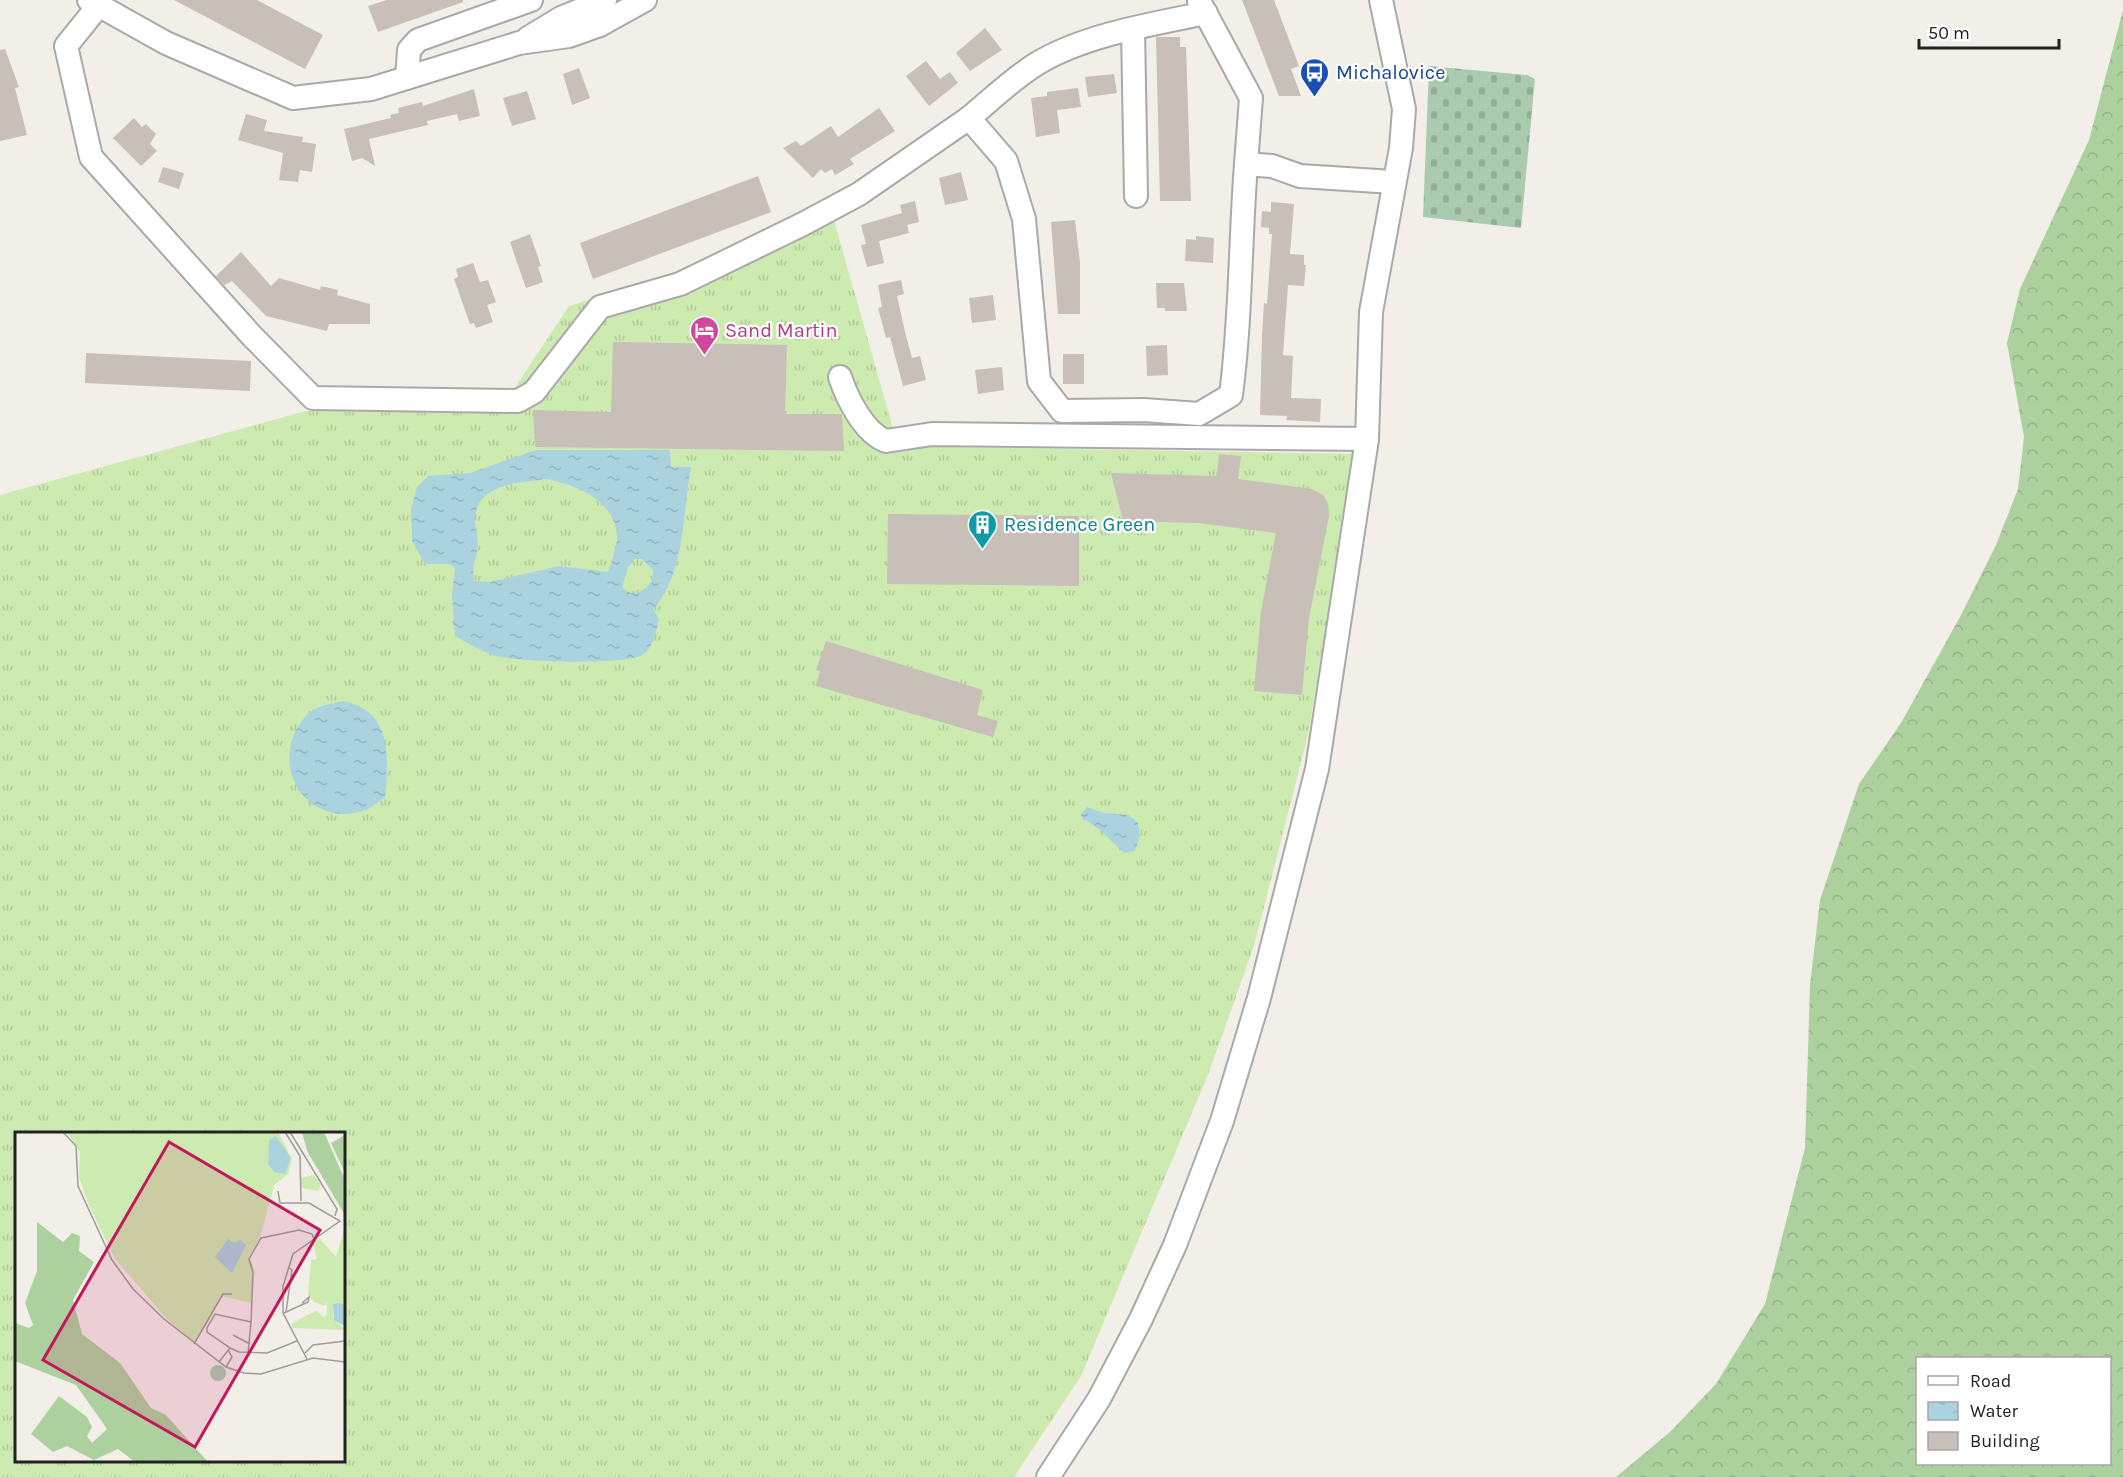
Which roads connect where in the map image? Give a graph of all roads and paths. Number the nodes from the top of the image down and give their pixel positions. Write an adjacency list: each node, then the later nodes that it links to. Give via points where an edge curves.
1 (531, 0): 9 (street, via 418,40 409,50)
2 (605, 0): 8 (street, via 561,18)
3 (645, 0): 8 (street, via 600,25 569,36)
4 (1381, 0): 12 (street, via 1404,109)
5 (94, 3): 9 (street, via 166,43 292,98 371,89); 10 (street, via 66,46 91,158 313,398 518,401 534,392 600,307 680,284 803,225 859,194)
6 (1202, 6): 7 (street); 11 (street, via 1251,98)
7 (1133, 28): 10 (street, via 1046,59); 13 (street)
8 (519, 43): 9 (street)
9 (407, 78)
10 (969, 118): 11 (street, via 1006,161 1021,209 1039,381 1062,411 1199,414 1231,395 1237,350)
11 (1246, 164): 12 (street, via 1272,166 1300,176)
12 (1393, 182): 15 (street, via 1371,312)
13 (1136, 196)
14 (840, 377): 15 (street, via 845,392 870,430 886,441 932,434)
15 (1367, 439): 16 (street, via 1317,769 1259,998 1225,1110 1174,1245 1140,1319 1099,1399)
16 (1048, 1477)

